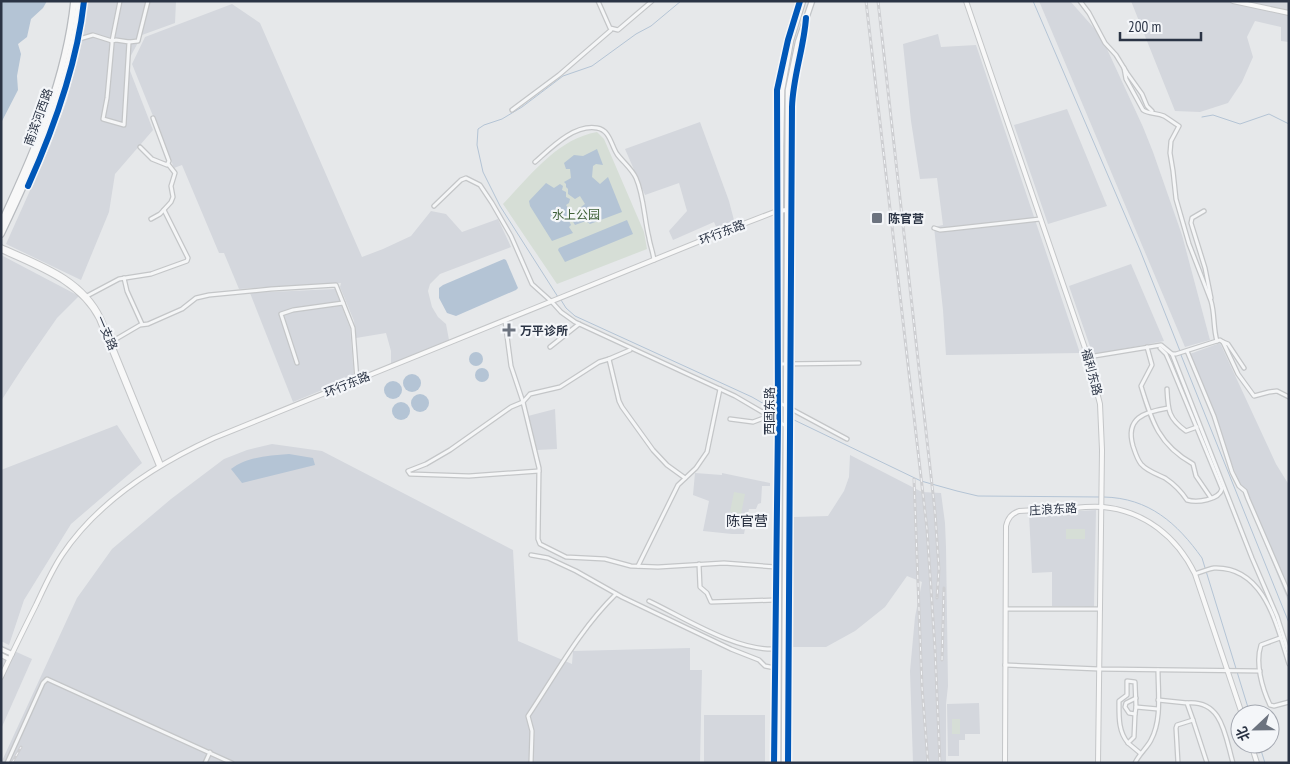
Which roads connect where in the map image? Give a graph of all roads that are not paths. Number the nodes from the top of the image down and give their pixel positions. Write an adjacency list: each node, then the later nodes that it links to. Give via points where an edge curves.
1 (74, 1): 15 (highway, 南滨河西路)
2 (79, 1): 15 (highway, 南滨河西路)
3 (84, 1): 15 (street)
4 (120, 1): 16 (street)
5 (148, 1): 17 (street, via 138,41)
6 (598, 1): 14 (street)
7 (652, 1): 14 (street, via 618,30)
8 (801, 1): 28 (main road, 西固东路, via 782,90)
9 (812, 1): 28 (main road, 西固东路, via 788,90)
10 (966, 1): 30 (street, 福利东路)
11 (1080, 1): 18 (street, via 1104,43)
12 (1233, 1): 13 (street)
13 (1289, 13)
14 (612, 30): 19 (street, via 559,76)
15 (72, 40): 16 (street, via 93,35); 25 (street, via 69,75 44,150); 32 (highway, 南滨河西路, via 22,178); 34 (highway, 南滨河西路, via 59,96 27,180)
16 (112, 42): 17 (street); 17 (street, via 103,119 124,126)
17 (129, 42)
18 (1124, 68): 20 (street); 20 (street, via 1126,79 1143,110)
19 (512, 110)
20 (1153, 112): 40 (street, via 1179,126 1171,141 1170,153 1176,199)
21 (152, 118): 24 (street)
22 (140, 147): 24 (street, via 152,159)
23 (536, 162): 36 (street, via 575,132 596,128 606,132 617,154 636,176)
24 (168, 164): 27 (street, via 175,173 171,186 173,197)
25 (28, 186)
26 (434, 206): 39 (street, via 461,180 466,178 480,185 511,236 532,284)
27 (164, 210): 31 (street); 37 (street, via 188,258 158,272)
28 (785, 210): 36 (street, 环行东路); 58 (street); 58 (main road, 西固东路); 65 (street)
29 (1204, 211): 40 (street, via 1192,218 1191,223 1208,278)
30 (1040, 219): 33 (street, via 940,230); 54 (street, 福利东路)
31 (151, 220)
32 (1, 223)
33 (934, 228)
34 (1, 234)
35 (1, 248): 38 (street, 一支路, via 68,280); 73 (street, 一支路, via 67,282 89,303 99,319)
36 (654, 260): 39 (street, 环行东路)
37 (124, 278): 38 (street); 43 (street)
38 (87, 296): 46 (street, 一支路)
39 (553, 301): 42 (street, 环行东路); 44 (street, via 561,312)
40 (1211, 301): 45 (street)
41 (343, 304): 43 (street, via 336,285 209,295); 56 (street, via 281,314); 60 (street, via 353,328)
42 (505, 321): 60 (street, 环行东路); 64 (street, via 511,366)
43 (142, 324): 46 (street)
44 (579, 324): 48 (street); 61 (street)
45 (1217, 341): 47 (street); 52 (street)
46 (111, 342): 73 (street, 一支路)
47 (1223, 342): 59 (street, via 1228,344); 63 (street, via 1238,374 1254,396 1277,392)
48 (550, 347)
49 (1147, 347): 53 (street, via 1161,345); 54 (street); 67 (street, via 1152,365 1141,386)
50 (1160, 348): 71 (street, via 1166,354)
51 (630, 350): 55 (street)
52 (1186, 351): 53 (street); 84 (street, via 1214,416 1232,472 1245,491)
53 (1172, 354): 93 (street, via 1277,616)
54 (1088, 357): 77 (street, 福利东路, via 1100,404)
55 (609, 359): 64 (street, via 560,387 530,394); 75 (street, via 622,406 653,450)
56 (297, 363)
57 (859, 363): 58 (street)
58 (786, 364): 65 (main road, 西固东路)
59 (1244, 368)
60 (357, 380): 73 (street, 环行东路, via 214,438)
61 (720, 389): 68 (street); 75 (street, via 707,452)
62 (1167, 389): 66 (street)
63 (1289, 397)
64 (523, 402): 74 (street); 74 (street, via 442,455 408,472 469,476)
65 (784, 407): 70 (main road, 西固东路); 70 (street); 72 (street)
66 (1168, 408): 67 (street); 71 (street, via 1172,419 1186,431)
67 (1149, 411): 76 (street, via 1166,443 1193,464 1196,476); 76 (street, via 1132,424 1130,430 1135,453 1142,466 1177,487 1187,500)
68 (769, 416): 69 (street, via 753,422); 70 (street)
69 (730, 419)
70 (783, 422): 81 (main road, 西固东路); 123 (main road, 西固东路); 124 (street)
71 (1197, 427): 76 (street, via 1222,489 1220,495)
72 (847, 439)
73 (160, 465): 92 (street, 环行东路, via 111,502 70,544)
74 (539, 472): 80 (street, via 540,544 566,557 604,559)
75 (685, 478): 80 (street, via 678,485)
76 (1210, 498)
77 (1101, 505): 82 (street, via 1132,513 1154,524 1174,542); 87 (street, 庄浪东路, via 1013,514 1006,526); 88 (street, 福利东路)
78 (530, 556): 83 (street, via 548,558)
79 (699, 564): 80 (street); 81 (street); 85 (street, via 700,587 711,602)
80 (638, 566)
81 (778, 567): 85 (street); 91 (main road, 西固东路)
82 (1196, 574): 89 (street, via 1224,569 1254,582 1270,608); 101 (street)
83 (616, 594): 98 (street); 121 (street, via 587,627 528,716 532,731)
84 (1289, 594)
85 (775, 600): 91 (street)
86 (649, 601): 91 (street, via 731,641 748,647)
87 (1006, 609): 88 (street); 97 (street, 庄浪东路)
88 (1100, 609): 99 (street, 福利东路)
89 (1280, 638): 96 (street); 102 (street, via 1261,645 1258,653)
90 (1, 649): 92 (street)
91 (777, 649): 98 (main road, 西固东路)
92 (12, 654): 95 (street, 环行东路)
93 (1289, 654)
94 (1, 655): 95 (street)
95 (9, 659): 103 (street, 环行东路)
96 (1289, 664)
97 (1005, 665): 99 (street); 125 (street, 庄浪东路)
98 (777, 669): 122 (main road, 西固东路)
99 (1099, 669): 100 (street); 126 (street, 福利东路)
100 (1158, 670): 101 (street); 105 (street)
101 (1230, 671): 102 (street); 107 (street)
102 (1260, 671): 108 (street, via 1270,705)
103 (1, 677)
104 (1136, 698): 109 (street, via 1135,682 1127,681 1127,696 1120,701); 110 (street); 111 (street)
105 (1158, 700): 106 (street); 112 (street)
106 (1188, 703): 114 (street); 130 (street, via 1205,704 1218,716)
107 (1239, 704)
108 (1287, 704)
109 (1119, 707): 110 (street); 115 (street, via 1120,729)
110 (1125, 707): 113 (street)
111 (1136, 708): 112 (street); 113 (street)
112 (1158, 710): 117 (street, via 1150,743)
113 (1134, 714): 115 (street, via 1134,737)
114 (1193, 720): 128 (street, via 1177,725); 129 (street)
115 (1128, 743): 117 (street)
116 (210, 752): 118 (street, via 47,679 42,683); 119 (street); 120 (street)
117 (1140, 753): 127 (street)
118 (7, 763)
119 (205, 763)
120 (232, 763)
121 (531, 763)
122 (776, 763)
123 (784, 763)
124 (788, 763)
125 (1005, 763)
126 (1098, 763)
127 (1135, 763)
128 (1178, 763)
129 (1207, 763)
130 (1233, 763)

